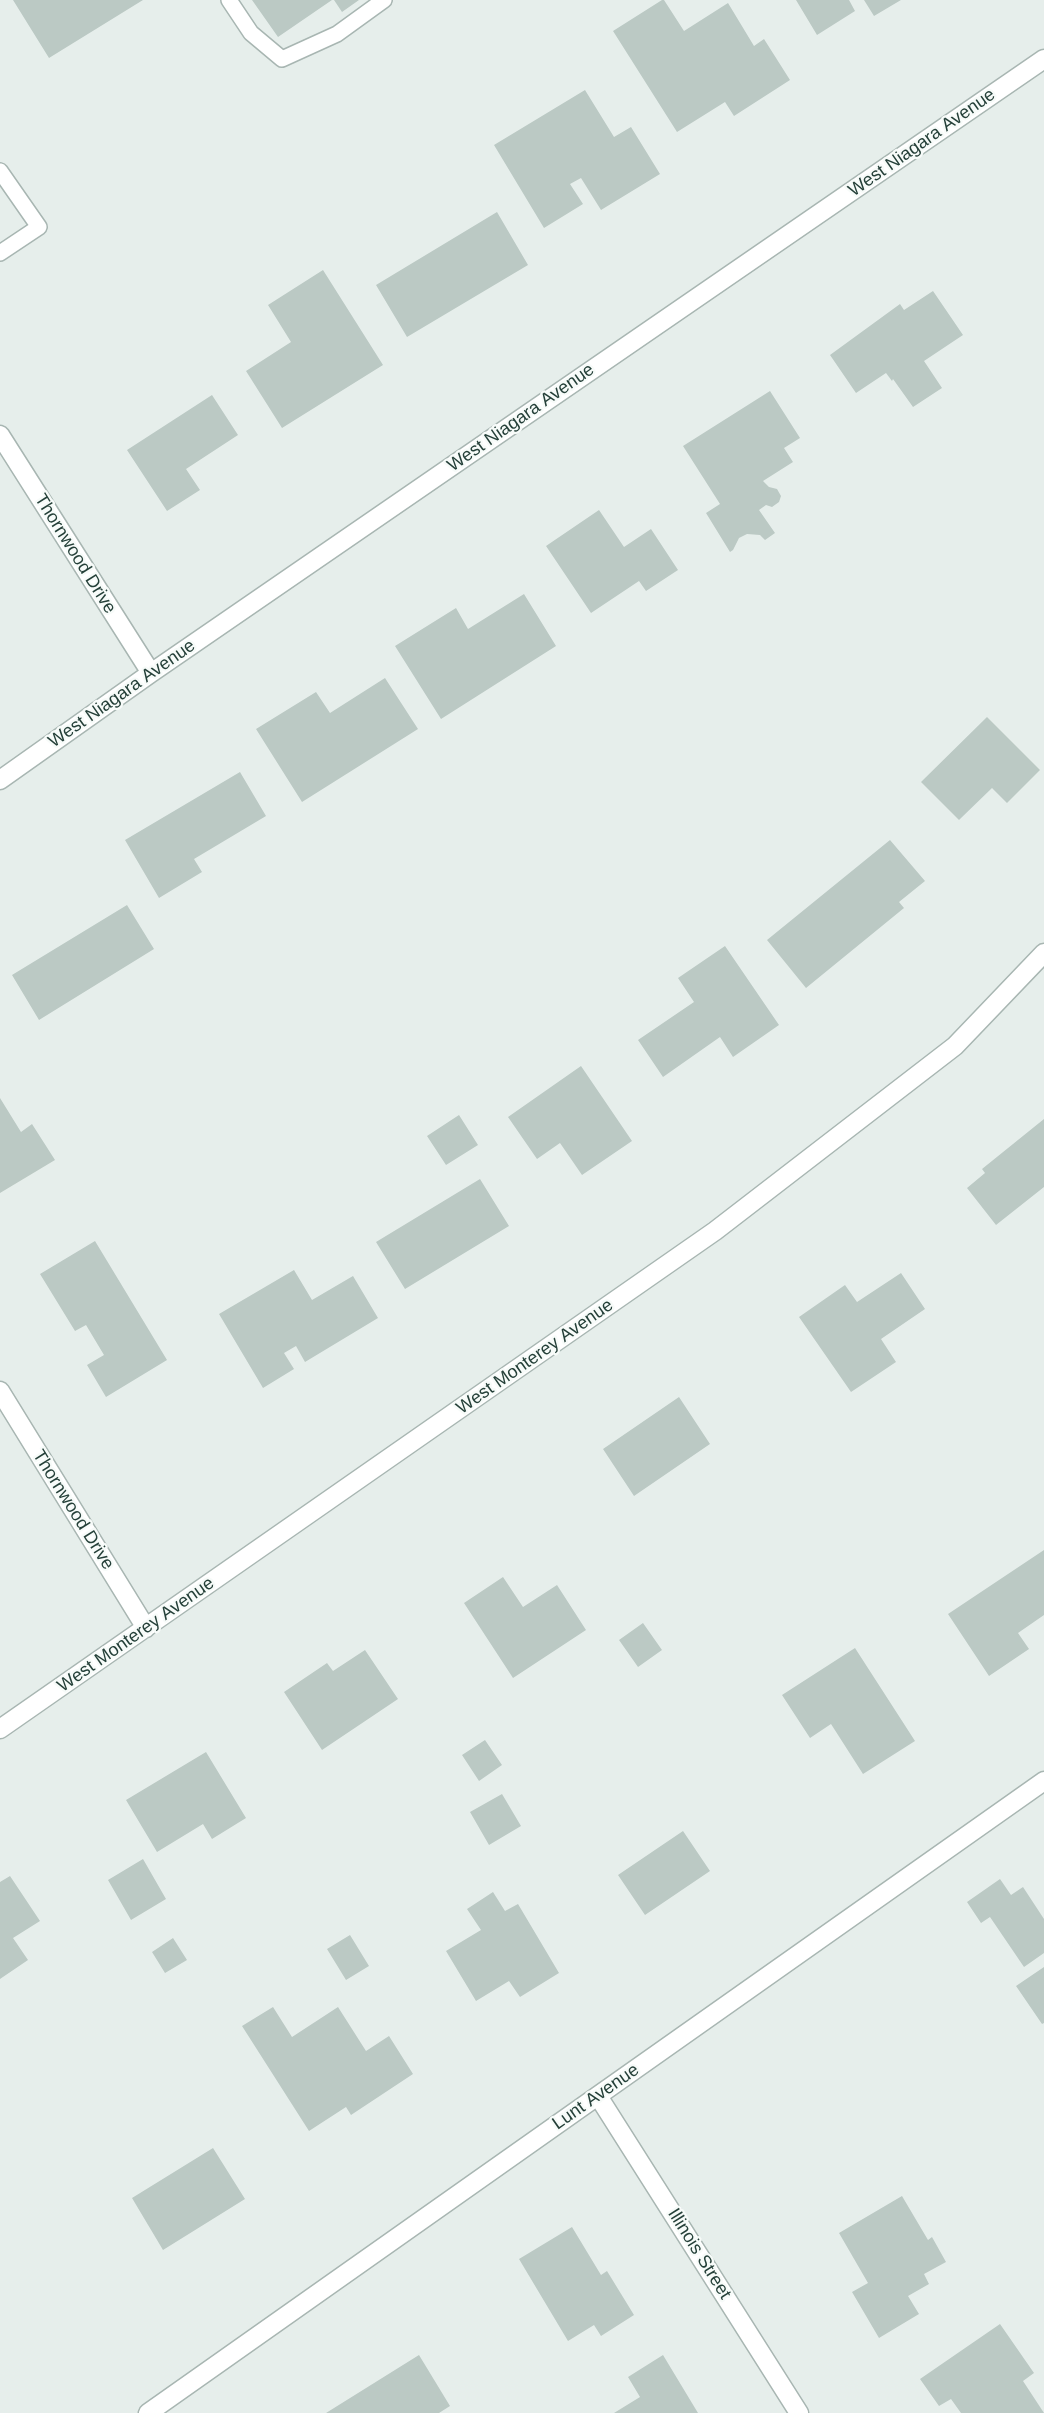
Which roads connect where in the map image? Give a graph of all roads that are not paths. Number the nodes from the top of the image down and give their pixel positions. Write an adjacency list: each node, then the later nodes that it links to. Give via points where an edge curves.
1 (229, 0): 2 (lane, via 251,33 282,59 337,34)
2 (384, 0)
3 (1044, 59): 7 (street, West Niagara Avenue)
4 (0, 171): 5 (lane, via 39,227)
5 (0, 253)
6 (0, 435): 7 (street, Thornwood Drive)
7 (151, 673): 8 (street, West Niagara Avenue)
8 (0, 780)
9 (1044, 953): 11 (street, West Monterey Avenue, via 955,1046 715,1231)
10 (0, 1391): 11 (street, Thornwood Drive)
11 (146, 1628): 12 (street, West Monterey Avenue)
12 (0, 1729)
13 (1044, 1781): 14 (street, Lunt Avenue)
14 (598, 2096): 15 (street, Lunt Avenue); 16 (street, Illinois Street)
15 (159, 2410)
16 (799, 2413)

